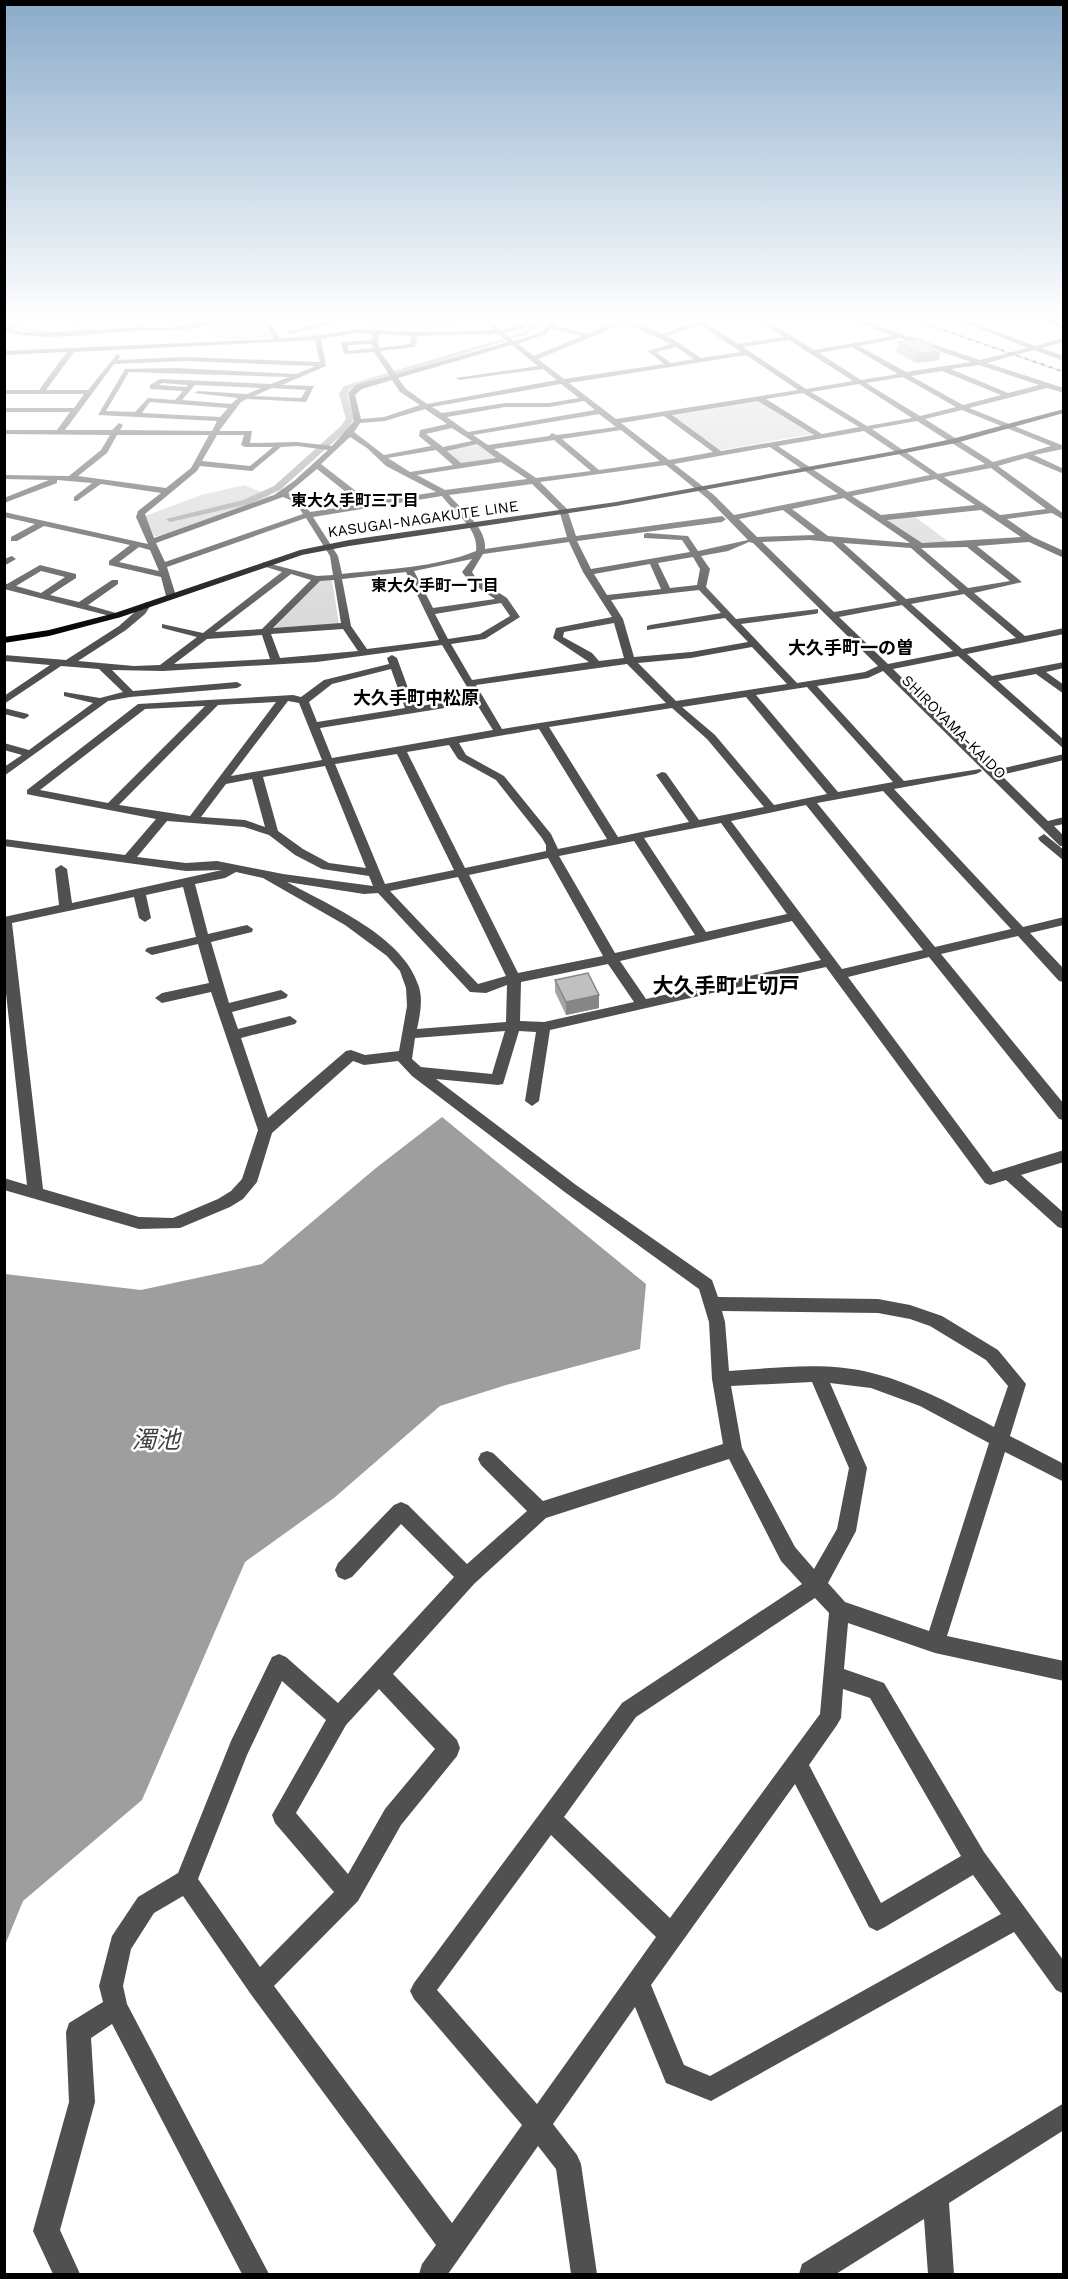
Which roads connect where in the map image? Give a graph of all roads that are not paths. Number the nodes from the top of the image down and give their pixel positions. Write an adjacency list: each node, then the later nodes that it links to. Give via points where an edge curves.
1 (65, 425): 19 (street)
2 (119, 425): 20 (street)
3 (218, 425): 22 (street)
4 (355, 425): 21 (street)
5 (452, 425): 32 (street, via 423,432)
6 (454, 425): 23 (street)
7 (524, 425): 23 (street)
8 (541, 425): 25 (street)
9 (618, 425): 17 (street, SHIROYAMA-KAIDO)
10 (681, 425): 35 (street)
11 (803, 425): 24 (street)
12 (861, 425): 16 (street)
13 (874, 425): 16 (street)
14 (929, 425): 26 (street)
15 (1010, 426): 26 (main road, KASUGAI-NAGAKUTE LINE); 30 (street)
16 (864, 427): 24 (street); 34 (street)
17 (621, 428): 25 (street); 40 (street, SHIROYAMA-KAIDO)
18 (4, 432): 19 (street)
19 (60, 432): 20 (street)
20 (116, 432): 22 (street); 50 (street, via 104,451)
21 (350, 433): 31 (street); 37 (street)
22 (213, 434): 28 (street, via 249,433 245,445); 39 (street)
23 (467, 434): 27 (street)
24 (819, 435): 29 (street)
25 (554, 438): 33 (street); 45 (street)
26 (953, 441): 34 (main road, KASUGAI-NAGAKUTE LINE); 42 (street)
27 (477, 442): 32 (street); 33 (street)
28 (278, 444): 31 (street); 39 (street, via 252,470)
29 (770, 444): 35 (street); 44 (street)
30 (1061, 447): 36 (street)
31 (331, 448): 41 (street)
32 (439, 448): 37 (street); 43 (street)
33 (487, 448): 38 (street)
34 (900, 452): 44 (main road, KASUGAI-NAGAKUTE LINE); 48 (street)
35 (719, 453): 40 (street)
36 (1027, 455): 42 (street); 46 (street)
37 (383, 457): 47 (street)
38 (502, 459): 43 (street); 51 (street)
39 (198, 463): 54 (street)
40 (666, 463): 45 (street); 53 (street, SHIROYAMA-KAIDO)
41 (316, 464): 56 (street); 62 (street)
42 (992, 465): 48 (street); 66 (street)
43 (460, 466): 47 (street)
44 (806, 468): 53 (main road, KASUGAI-NAGAKUTE LINE); 57 (street)
45 (597, 472): 51 (street)
46 (1064, 472)
47 (410, 474): 55 (street)
48 (937, 475): 57 (street); 64 (street)
49 (4, 477): 50 (street)
50 (67, 478): 52 (street); 59 (street)
51 (533, 480): 55 (street); 67 (street)
52 (99, 482): 54 (street); 60 (street)
53 (698, 488): 67 (main road, KASUGAI-NAGAKUTE LINE); 70 (street, SHIROYAMA-KAIDO)
54 (167, 491): 85 (street, via 141,513)
55 (444, 493): 62 (street); 75 (street)
56 (283, 494): 69 (street, via 298,500); 85 (street)
57 (843, 494): 63 (street); 71 (street)
58 (4, 495): 59 (street)
59 (18, 496): 61 (street)
60 (77, 499)
61 (4, 501)
62 (368, 505): 69 (street)
63 (783, 506): 70 (street); 79 (street)
64 (983, 507): 71 (street); 72 (street)
65 (1064, 509): 66 (street)
66 (1052, 510): 72 (street); 73 (street)
67 (563, 512): 75 (main road, KASUGAI-NAGAKUTE LINE); 78 (street)
68 (4, 514): 74 (street)
69 (306, 514): 88 (street); 96 (street)
70 (727, 518): 76 (street); 82 (street, SHIROYAMA-KAIDO)
71 (880, 518): 86 (street)
72 (999, 518): 80 (street)
73 (1064, 518)
74 (42, 523): 77 (street); 84 (street)
75 (474, 525): 88 (main road, KASUGAI-NAGAKUTE LINE); 90 (street)
76 (634, 531): 78 (street); 91 (street, via 638,536 685,538)
77 (14, 539)
78 (572, 539): 90 (street); 98 (street)
79 (830, 539): 82 (street); 86 (street); 112 (street)
80 (1030, 539): 83 (street); 87 (street)
81 (1064, 540): 87 (street)
82 (749, 541): 91 (street); 115 (street, SHIROYAMA-KAIDO); 118 (street, SHIROYAMA-KAIDO)
83 (969, 544): 86 (street); 105 (street, via 1017,582)
84 (136, 545): 85 (street); 96 (street, via 112,563)
85 (153, 545): 96 (street)
86 (916, 545): 105 (street)
87 (1046, 546): 89 (street); 92 (street)
88 (329, 547): 94 (main road, KASUGAI-NAGAKUTE LINE); 99 (street)
89 (1064, 547)
90 (480, 552): 95 (street, via 461,560); 111 (street, via 467,572)
91 (693, 553): 93 (street); 103 (street, via 705,569)
92 (1064, 555)
93 (653, 562): 98 (street); 106 (street)
94 (266, 564): 97 (street); 108 (main road, KASUGAI-NAGAKUTE LINE)
95 (409, 569): 99 (street); 116 (street)
96 (164, 570): 108 (street)
97 (289, 571): 100 (street); 126 (street)
98 (588, 572): 110 (street)
99 (337, 576): 100 (street); 122 (street)
100 (317, 579): 124 (street)
101 (115, 582): 113 (street)
102 (7, 586): 104 (street); 107 (street, via 39,568 73,576)
103 (701, 587): 106 (street); 119 (street)
104 (20, 590): 107 (street); 109 (street)
105 (966, 590): 112 (street); 127 (street)
106 (667, 591): 110 (street)
107 (44, 595): 113 (street)
108 (171, 596): 114 (main road, KASUGAI-NAGAKUTE LINE)
109 (4, 598)
110 (605, 598): 120 (street)
111 (504, 600): 116 (street); 129 (street, via 515,617 494,632)
112 (902, 601): 118 (street); 133 (street)
113 (81, 605): 117 (street)
114 (146, 605): 117 (main road, KASUGAI-NAGAKUTE LINE); 137 (street, via 132,621)
115 (815, 611): 119 (street); 144 (street, SHIROYAMA-KAIDO)
116 (428, 612): 129 (street)
117 (118, 615): 128 (main road, KASUGAI-NAGAKUTE LINE)
118 (832, 615): 144 (street, SHIROYAMA-KAIDO)
119 (732, 618): 123 (street); 130 (street)
120 (618, 619): 135 (street); 139 (street, via 559,630 558,638)
121 (165, 626): 126 (street)
122 (346, 626): 124 (street); 132 (street)
123 (650, 628)
124 (265, 631): 126 (street); 136 (street)
125 (1064, 631): 127 (street)
126 (204, 636): 143 (street)
127 (1023, 639): 133 (street)
128 (4, 640)
129 (444, 641): 131 (street); 147 (street)
130 (755, 644): 135 (street); 150 (street)
131 (388, 650): 132 (street); 140 (street)
132 (364, 652): 136 (street)
133 (958, 652): 144 (street); 146 (street)
134 (4, 658): 137 (street)
135 (630, 661): 139 (street); 162 (street)
136 (276, 662): 138 (street)
137 (62, 664): 142 (street); 158 (street)
138 (245, 664): 143 (street); 149 (street)
139 (596, 664): 147 (street)
140 (395, 665): 160 (street, via 328,682); 164 (street)
141 (1064, 665): 145 (street)
142 (103, 667): 143 (street); 153 (street)
143 (163, 669)
144 (881, 669): 148 (street, via 868,675); 177 (street, SHIROYAMA-KAIDO); 178 (street, SHIROYAMA-KAIDO)
145 (1038, 670): 146 (street); 151 (street)
146 (989, 680): 171 (street)
147 (470, 683): 156 (street)
148 (809, 683): 150 (street); 182 (street)
149 (237, 685): 153 (street); 157 (street)
150 (794, 686): 154 (street)
151 (1064, 691)
152 (68, 694): 159 (street)
153 (130, 694): 159 (street)
154 (749, 694): 162 (street); 184 (street)
155 (284, 699): 157 (street); 160 (street); 181 (street)
156 (480, 699): 164 (street); 168 (street)
157 (234, 700): 161 (street)
158 (4, 701)
159 (100, 701): 173 (street)
160 (303, 701): 167 (street)
161 (215, 702): 186 (street); 186 (street, via 142,705 31,792)
162 (674, 704): 166 (street); 187 (street, via 711,737)
163 (4, 711): 165 (street)
164 (411, 711): 167 (street)
165 (24, 717)
166 (542, 725): 168 (street); 196 (street)
167 (315, 726): 175 (street)
168 (499, 732): 169 (street)
169 (452, 741): 172 (street); 199 (street, via 462,757 500,778 547,837)
170 (4, 746): 173 (street)
171 (1064, 746)
172 (401, 750): 175 (street); 204 (street)
173 (30, 754): 176 (street)
174 (1064, 757): 178 (street)
175 (328, 763): 179 (street); 206 (street)
176 (6, 771)
177 (976, 771): 182 (street); 200 (street, SHIROYAMA-KAIDO)
178 (992, 774): 193 (street, SHIROYAMA-KAIDO)
179 (257, 775): 181 (street); 194 (street)
180 (662, 775): 192 (street)
181 (221, 781): 189 (street)
182 (901, 784): 183 (street)
183 (886, 787): 184 (street); 216 (street)
184 (835, 796): 185 (street)
185 (808, 801): 187 (street); 220 (street)
186 (111, 807): 188 (street)
187 (772, 809): 190 (street)
188 (164, 817): 189 (street); 201 (street)
189 (193, 819): 194 (street, via 245,824)
190 (724, 819): 192 (street); 211 (street)
191 (1064, 820): 193 (street)
192 (696, 824): 195 (street)
193 (1045, 825): 198 (street, SHIROYAMA-KAIDO)
194 (273, 833): 206 (street, via 327,866)
195 (637, 836): 196 (street); 217 (street)
196 (614, 840): 199 (street)
197 (4, 842): 201 (street)
198 (1064, 843)
199 (552, 854): 204 (street); 221 (street)
200 (1064, 857)
201 (128, 859): 203 (street, via 186,867)
202 (61, 868): 210 (street)
203 (235, 868): 205 (street); 207 (street)
204 (461, 872): 208 (street); 225 (street)
205 (264, 873): 208 (street, via 364,890); 235 (street, via 344,919 384,946 398,961 414,992)
206 (375, 873): 208 (street)
207 (188, 883): 209 (street); 218 (street)
208 (381, 889): 225 (street, via 475,989)
209 (139, 893): 210 (street); 212 (street)
210 (66, 908): 213 (street)
211 (795, 916): 217 (street); 222 (street)
212 (145, 918)
213 (5, 921): 223 (street)
214 (1064, 921): 216 (street)
215 (247, 929): 218 (street)
216 (1020, 931): 220 (street); 226 (street)
217 (704, 937): 221 (street)
218 (202, 939): 219 (street); 227 (street)
219 (152, 951)
220 (930, 953): 224 (street); 240 (street)
221 (611, 958): 225 (street); 230 (street)
222 (831, 962): 224 (street); 230 (street)
223 (8, 972): 245 (street)
224 (840, 974): 243 (street, via 990,1179)
225 (514, 978): 233 (street)
226 (1064, 978)
227 (217, 986): 229 (street); 231 (street)
228 (281, 994): 231 (street)
229 (162, 998)
230 (642, 1004): 234 (street)
231 (224, 1008): 236 (street)
232 (290, 1021): 236 (street)
233 (513, 1026): 234 (street); 235 (street); 238 (street, via 498,1080)
234 (544, 1027): 239 (street)
235 (409, 1034): 237 (street)
236 (233, 1035): 241 (street)
237 (406, 1055): 238 (street, via 405,1061); 241 (street, via 364,1060 351,1054)
238 (417, 1072): 247 (street, via 706,1285)
239 (532, 1101)
240 (1064, 1115)
241 (265, 1130): 245 (street, via 249,1182 237,1195 174,1224 139,1223)
242 (1064, 1156): 243 (street)
243 (1009, 1173): 246 (street)
244 (4, 1184): 245 (street)
245 (36, 1193)
246 (1064, 1223)
247 (712, 1304): 249 (street); 250 (street, via 878,1306 936,1321 992,1355 1017,1384)
248 (817, 1374): 249 (street); 250 (street, via 871,1380 926,1400); 257 (street, via 858,1468 846,1530)
249 (721, 1379): 251 (street)
250 (1000, 1439): 253 (street); 259 (street)
251 (733, 1449): 254 (street); 257 (street, via 788,1554)
252 (487, 1459): 254 (street)
253 (1064, 1474)
254 (540, 1511): 256 (street)
255 (345, 1570): 256 (street, via 401,1510)
256 (467, 1577): 261 (street)
257 (815, 1587): 258 (street); 265 (street, via 629,1710)
258 (839, 1610): 259 (street); 262 (street)
259 (935, 1643): 260 (street)
260 (1064, 1671)
261 (379, 1674): 263 (street); 268 (street, via 449,1748 393,1816)
262 (834, 1676): 264 (street, via 830,1718); 266 (street, via 877,1690)
263 (339, 1718): 267 (street, via 279,1664 239,1749); 268 (street, via 283,1815)
264 (797, 1764): 266 (street, via 877,1919); 270 (street)
265 (549, 1818): 270 (street); 276 (street, via 422,1991)
266 (976, 1860): 269 (street)
267 (186, 1881): 273 (street); 274 (street, via 146,1905 120,1944 111,1986)
268 (350, 1893): 273 (street)
269 (1017, 1918): 271 (street); 272 (street, via 711,2089 675,2074)
270 (671, 1936): 272 (street)
271 (1064, 1982)
272 (638, 1983): 276 (street)
273 (258, 1985): 278 (street)
274 (116, 2007): 279 (street, via 78,2032 82,2102 46,2231); 280 (street)
275 (1064, 2115): 277 (street)
276 (538, 2125): 278 (street); 282 (street, via 568,2164)
277 (935, 2197): 283 (street); 284 (street)
278 (453, 2246): 281 (street)
279 (67, 2274)
280 (256, 2274)
281 (432, 2274)
282 (584, 2274)
283 (812, 2274)
284 (941, 2274)

